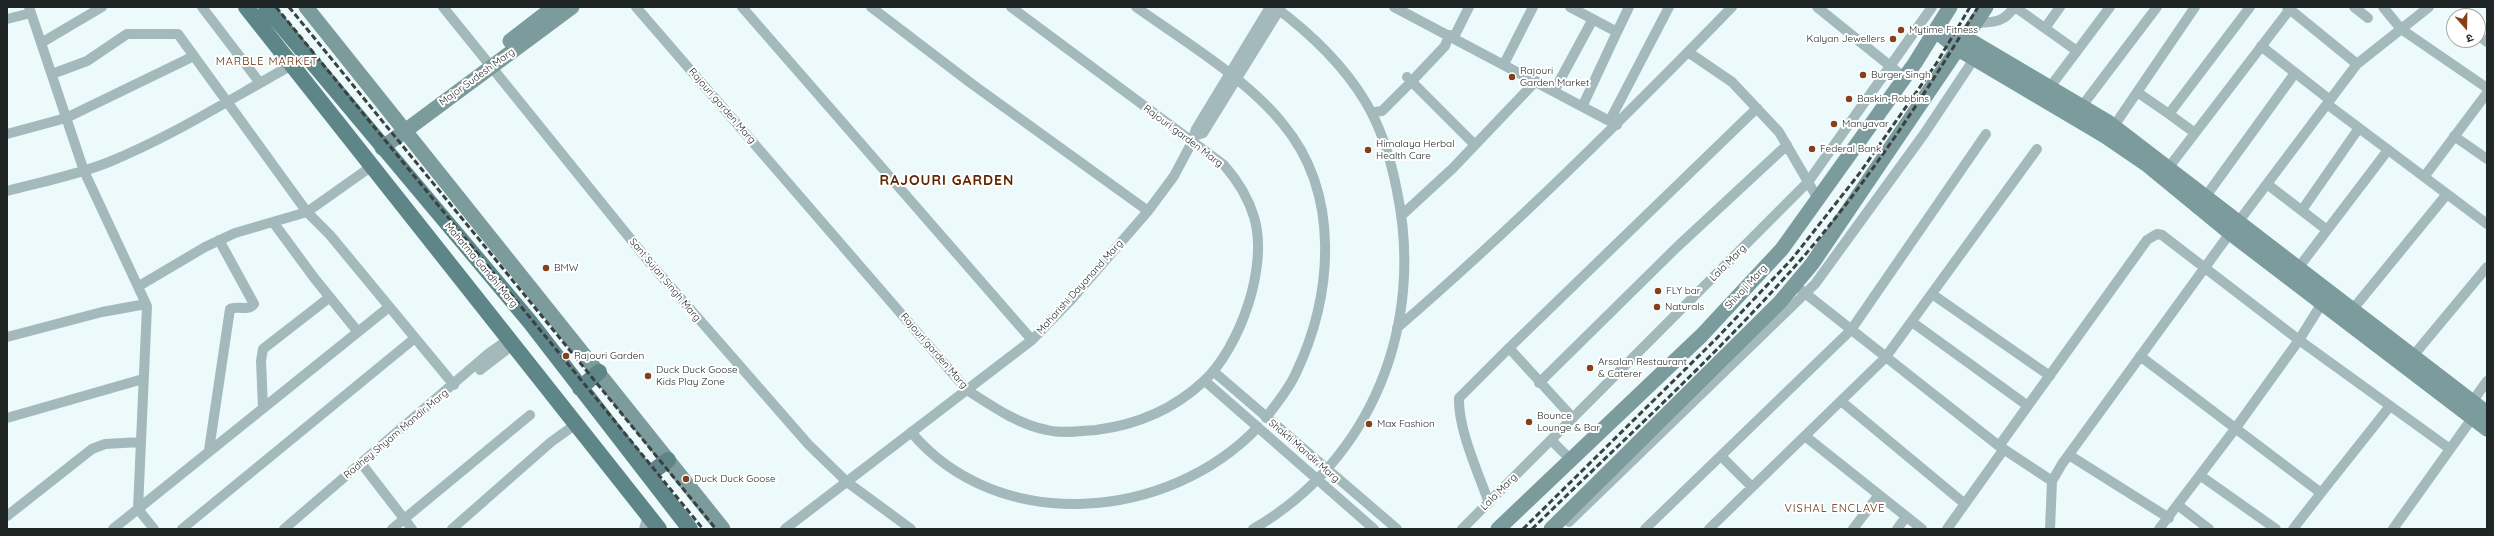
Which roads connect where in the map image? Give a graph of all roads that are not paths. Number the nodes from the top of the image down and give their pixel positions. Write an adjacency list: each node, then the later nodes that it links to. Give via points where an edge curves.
1 (102, 7): 48 (street)
2 (202, 7): 66 (street)
3 (246, 7): 58 (main road)
4 (266, 7): 89 (main road, Mahatma Gandhi Marg)
5 (306, 7): 82 (street)
6 (443, 7): 55 (street, Sant Sujan Singh Marg)
7 (572, 7): 55 (street, Major Sudesh Marg)
8 (636, 7): 147 (street, Rajouri garden Marg)
9 (742, 7): 131 (street)
10 (871, 7): 106 (street, via 972,84)
11 (1011, 7): 88 (street, Rajouri garden Marg)
12 (1136, 7): 62 (street)
13 (1394, 7): 36 (street)
14 (1469, 7): 47 (street)
15 (1533, 7): 56 (street)
16 (1570, 7): 40 (street)
17 (1630, 7): 46 (street)
18 (1669, 7): 80 (street)
19 (1732, 7): 52 (street)
20 (1817, 7): 59 (street)
21 (1932, 7): 41 (street, Lala Marg)
22 (1950, 7): 45 (street, Shivaji Marg)
23 (1986, 7): 42 (street)
24 (2015, 7): 42 (street, via 2000,22); 43 (street)
25 (2060, 7): 43 (street)
26 (2110, 7): 51 (street)
27 (2157, 7): 75 (street)
28 (2195, 7): 70 (street)
29 (2250, 7): 78 (street)
30 (2354, 7): 38 (street)
31 (2383, 7): 44 (street)
32 (2429, 7): 44 (street)
33 (1276, 8): 62 (street, Maharishi Dayanand Marg); 77 (street, via 1336,61)
34 (2288, 8): 50 (street); 57 (street)
35 (549, 9): 55 (street, Major Sudesh Marg)
36 (1405, 9): 47 (street)
37 (30, 10): 39 (street); 48 (street)
38 (2368, 18)
39 (7, 19)
40 (1592, 19): 46 (street); 69 (street)
41 (1922, 20): 45 (street); 59 (street, Lala Marg)
42 (1976, 23): 49 (street)
43 (2045, 28): 51 (street)
44 (2401, 29): 57 (street); 68 (street)
45 (1936, 31): 49 (street); 63 (street, Shivaji Marg)
46 (1617, 32): 74 (street)
47 (1449, 38): 56 (street); 64 (street, via 1445,46)
48 (41, 43): 61 (street)
49 (1962, 43): 54 (street); 67 (street); 118 (street, via 1812,264)
50 (2261, 46): 60 (street); 84 (street)
51 (2077, 50): 67 (street)
52 (1688, 52): 76 (street, via 1732,82); 80 (street)
53 (194, 56): 61 (street, via 178,34 127,34 87,61); 72 (street); 79 (street)
54 (1974, 59): 111 (street, via 2105,136); 118 (street, via 1839,254)
55 (489, 63): 82 (street, Major Sudesh Marg); 180 (street, Sant Sujan Singh Marg, via 656,269 808,444)
56 (1504, 64): 65 (street)
57 (2357, 64): 73 (street)
58 (292, 65): 66 (street); 95 (main road)
59 (1889, 66): 63 (street); 99 (street, Lala Marg)
60 (2296, 73): 73 (street); 103 (street)
61 (52, 74): 79 (street)
62 (1233, 78): 88 (street, Maharishi Dayanand Marg, via 1196,129); 157 (street, via 1262,101 1284,124 1305,157 1318,193 1326,230 1321,302 1310,343 1296,374)
63 (1905, 78): 104 (street, Shivaji Marg)
64 (1409, 79): 77 (street, via 1382,111); 90 (street)
65 (1536, 81): 69 (street); 90 (street)
66 (260, 83): 72 (street)
67 (2050, 87): 75 (street)
68 (2487, 88)
69 (1554, 91): 74 (street)
70 (2136, 92): 78 (street); 81 (street)
71 (2487, 93): 87 (street)
72 (229, 101): 97 (street, via 138,149); 107 (street)
73 (2329, 102): 83 (street); 100 (street)
74 (1583, 105): 80 (street)
75 (2082, 106): 81 (street)
76 (1757, 108): 91 (street); 134 (street)
77 (1374, 113): 108 (street, via 1391,161)
78 (2168, 114): 84 (street)
79 (66, 118): 85 (street); 97 (street)
80 (1614, 122): 126 (street, via 1444,287)
81 (2114, 126): 96 (street)
82 (402, 127): 89 (street, Major Sudesh Marg); 139 (street)
83 (2359, 128): 93 (street); 105 (street)
84 (2195, 132): 96 (street)
85 (7, 134)
86 (1986, 134): 127 (street)
87 (2454, 136): 94 (street); 98 (street)
88 (1193, 139): 106 (street, Maharishi Dayanand Marg, via 1174,176); 138 (street, Rajouri garden Marg, via 1235,178 1254,218 1258,240 1256,274 1244,318)
89 (379, 144): 146 (main road, Mahatma Gandhi Marg, via 530,322)
90 (1475, 145): 108 (street)
91 (1787, 145): 99 (street); 144 (street, via 1677,247)
92 (2037, 149): 119 (street)
93 (2388, 150): 98 (street); 112 (street)
94 (2487, 159)
95 (372, 166): 107 (street); 133 (main road)
96 (2169, 168): 103 (street)
97 (84, 171): 101 (street); 117 (street)
98 (2424, 177): 102 (street)
99 (1808, 182): 104 (street); 158 (street, Lala Marg)
100 (2267, 184): 105 (street); 111 (street)
101 (7, 190)
102 (2447, 194): 110 (street); 124 (street)
103 (2206, 196): 111 (street)
104 (1818, 199): 173 (street, Shivaji Marg, via 1782,249 1702,335)
105 (2302, 210): 112 (street)
106 (1148, 211): 131 (street, Maharishi Dayanand Marg, via 1071,300)
107 (307, 212): 109 (street); 123 (street, via 330,235)
108 (1402, 215): 126 (street, via 1404,264)
109 (273, 222): 113 (street, via 235,232); 120 (street)
110 (2487, 224)
111 (2235, 227): 114 (street); 116 (street); 121 (street)
112 (2327, 230): 114 (street)
113 (219, 240): 117 (street); 169 (street, via 252,296 254,304 248,308 232,307 229,312)
114 (2298, 267): 124 (street)
115 (2487, 267): 136 (street)
116 (2206, 268): 132 (street); 135 (street); 140 (street, via 2162,235 2158,234 2147,240)
117 (139, 286): 122 (street)
118 (1800, 289): 127 (street); 212 (street, via 1780,302); 213 (street)
119 (1932, 294): 125 (street); 140 (street)
120 (330, 297): 128 (street); 152 (street, via 263,348)
121 (2322, 303): 132 (street); 155 (street)
122 (146, 304): 129 (street, via 102,312); 141 (street)
123 (389, 307): 128 (street); 130 (street)
124 (2353, 309): 136 (street)
125 (1912, 322): 137 (street); 150 (street)
126 (1397, 328): 175 (street, via 1383,382 1347,446)
127 (1851, 330): 137 (street); 171 (street)
128 (358, 332): 152 (street)
129 (7, 337)
130 (415, 338): 145 (street); 196 (street)
131 (1032, 340): 147 (street, Maharishi Dayanand Marg)
132 (2299, 340): 151 (street); 161 (street)
133 (511, 342): 145 (street, Radhey Shyam Mandir Marg, via 489,353); 159 (main road); 174 (street, Radhey Shyam Mandir Marg)
134 (1509, 348): 144 (street); 184 (street, via 1459,398 1469,446)
135 (2140, 356): 161 (street); 170 (street)
136 (2413, 356): 149 (street)
137 (1885, 358): 148 (street); 167 (street)
138 (1213, 371): 142 (street, Rajouri garden Marg); 157 (street, Shakti Mandir Marg)
139 (599, 372): 146 (main road); 172 (street)
140 (2050, 376): 150 (street)
141 (143, 379): 156 (street); 166 (street)
142 (1205, 381): 147 (street, Rajouri garden Marg, via 1149,417 1104,429 1076,432 1048,431 1024,423 1001,412); 160 (street)
143 (2487, 381): 149 (street)
144 (1539, 383): 158 (street)
145 (454, 385): 174 (street, Radhey Shyam Mandir Marg)
146 (580, 388): 176 (main road, Mahatma Gandhi Marg)
147 (967, 390): 163 (street, Maharishi Dayanand Marg)
148 (1841, 401): 164 (street); 185 (street)
149 (2472, 402): 153 (street)
150 (2028, 406): 167 (street)
151 (2390, 406): 168 (street); 182 (street)
152 (263, 407): 169 (street)
153 (2487, 413)
154 (530, 415): 191 (street)
155 (2472, 417): 162 (street); 168 (street)
156 (7, 418)
157 (1266, 418): 175 (street, Shakti Mandir Marg)
158 (1573, 418): 165 (street, Lala Marg)
159 (576, 424): 192 (main road); 201 (street, via 551,442)
160 (1258, 427): 163 (street, via 1220,461 1187,480 1111,501 1073,503 1031,501 997,493 955,470 928,450); 178 (street)
161 (2235, 429): 177 (street); 182 (street)
162 (2487, 429)
163 (911, 432): 180 (street, Maharishi Dayanand Marg)
164 (1805, 436): 181 (street); 183 (street)
165 (1551, 440): 173 (street); 184 (street, Lala Marg)
166 (141, 442): 187 (street); 188 (street, via 105,444 92,449)
167 (2002, 448): 179 (street); 185 (street)
168 (2450, 449): 224 (street)
169 (209, 450): 187 (street)
170 (2069, 455): 179 (street); 190 (street)
171 (1721, 456): 181 (street); 214 (street)
172 (668, 460): 176 (main road); 204 (street)
173 (1571, 460): 211 (street, Shivaji Marg)
174 (362, 465): 191 (street); 197 (street, Radhey Shyam Mandir Marg); 198 (street, Radhey Shyam Mandir Marg)
175 (1327, 471): 178 (street); 209 (street, Shakti Mandir Marg)
176 (648, 475): 203 (main road, Mahatma Gandhi Marg)
177 (2201, 476): 186 (street); 193 (street)
178 (1317, 480): 207 (street, via 1286,508); 208 (street)
179 (2052, 481): 220 (street)
180 (847, 482): 205 (street, Maharishi Dayanand Marg); 206 (street, Sant Sujan Singh Marg)
181 (1752, 488): 215 (street)
182 (2321, 493): 223 (street)
183 (1878, 496): 189 (street); 216 (street)
184 (1489, 503): 210 (street, Lala Marg)
185 (1965, 504): 219 (street)
186 (2179, 506): 190 (street); 222 (street)
187 (138, 509): 194 (street); 195 (street)
188 (7, 516)
189 (1906, 517): 217 (street); 218 (street)
190 (2169, 518): 221 (street)
191 (404, 519): 199 (street); 200 (street)
192 (646, 522): 202 (main road)
193 (2274, 528)
194 (113, 529)
195 (154, 529)
196 (182, 529)
197 (284, 529)
198 (292, 529)
199 (392, 529)
200 (412, 529)
201 (452, 529)
202 (659, 529)
203 (690, 529)
204 (724, 529)
205 (785, 529)
206 (911, 529)
207 (1253, 529)
208 (1374, 529)
209 (1397, 529)
210 (1462, 529)
211 (1498, 529)
212 (1550, 529)
213 (1561, 529)
214 (1646, 529)
215 (1709, 529)
216 (1853, 529)
217 (1897, 529)
218 (1922, 529)
219 (1948, 529)
220 (2050, 529)
221 (2159, 529)
222 (2209, 529)
223 (2293, 529)
224 (2393, 529)

